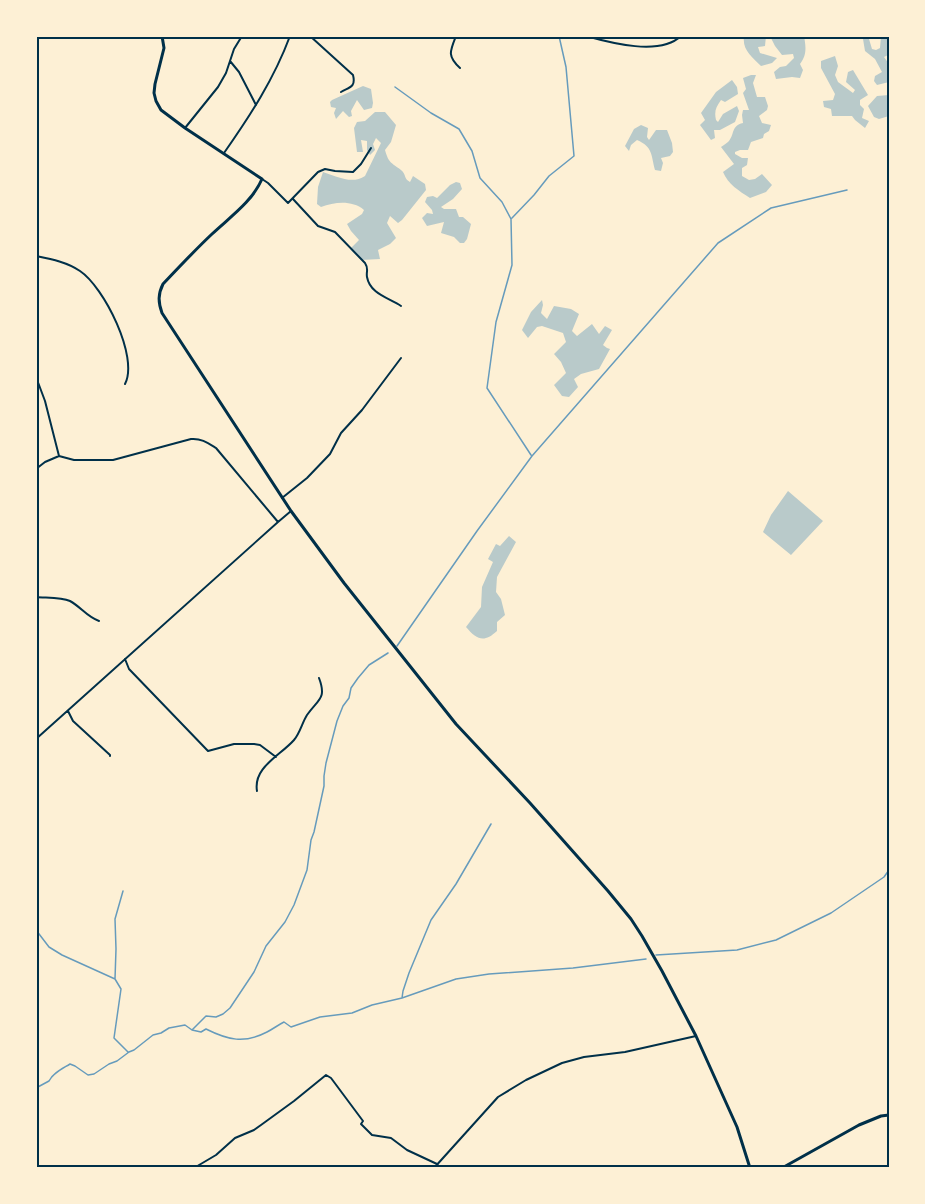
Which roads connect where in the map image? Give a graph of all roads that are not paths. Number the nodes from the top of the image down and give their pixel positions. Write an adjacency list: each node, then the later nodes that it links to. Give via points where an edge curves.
1 (41, 36): 9 (street)
2 (162, 36): 14 (street, via 164,48 155,84 156,101 161,110)
3 (242, 36): 10 (street)
4 (290, 36): 13 (street)
5 (310, 36): 12 (street, via 353,75 353,86)
6 (456, 36): 11 (street, via 450,52)
7 (586, 36): 8 (street, via 632,46 664,45)
8 (681, 36)
9 (36, 38)
10 (230, 61): 13 (street); 14 (street, via 218,87)
11 (460, 68)
12 (341, 92)
13 (256, 105): 16 (street)
14 (185, 128): 16 (street)
15 (371, 148): 18 (street, via 353,172 323,169)
16 (224, 153): 17 (street)
17 (262, 179): 18 (street, via 288,203); 26 (street, via 252,196 163,284 158,297 162,313)
18 (293, 199): 20 (street, via 318,226 335,232 366,263 373,290)
19 (36, 256): 23 (street, via 80,271 101,293 116,322 127,359)
20 (401, 306)
21 (401, 358): 26 (street, via 341,433 330,454)
22 (36, 377): 24 (street)
23 (125, 384)
24 (59, 456): 25 (street); 28 (street, via 113,460 200,439 216,448)
25 (36, 470)
26 (282, 498): 27 (street)
27 (291, 511): 28 (street); 38 (street, via 456,724 631,919)
28 (278, 522): 31 (street)
29 (36, 597): 30 (street, via 70,601)
30 (99, 621)
31 (125, 659): 33 (street); 36 (street, via 129,669 208,751 254,744)
32 (319, 678): 36 (street, via 322,696 296,737)
33 (68, 711): 34 (street); 35 (street, via 73,722)
34 (36, 739)
35 (110, 756)
36 (276, 757): 37 (street, via 261,770 256,780)
37 (257, 791)
38 (696, 1036): 40 (street, via 584,1057 545,1070 498,1097); 44 (street, via 737,1127)
39 (889, 1115): 45 (street, via 852,1129)
40 (437, 1164): 41 (street, via 392,1138 368,1133 327,1075 254,1130 235,1138); 42 (street); 43 (street)
41 (194, 1168)
42 (434, 1168)
43 (440, 1168)
44 (750, 1168)
45 (782, 1168)

